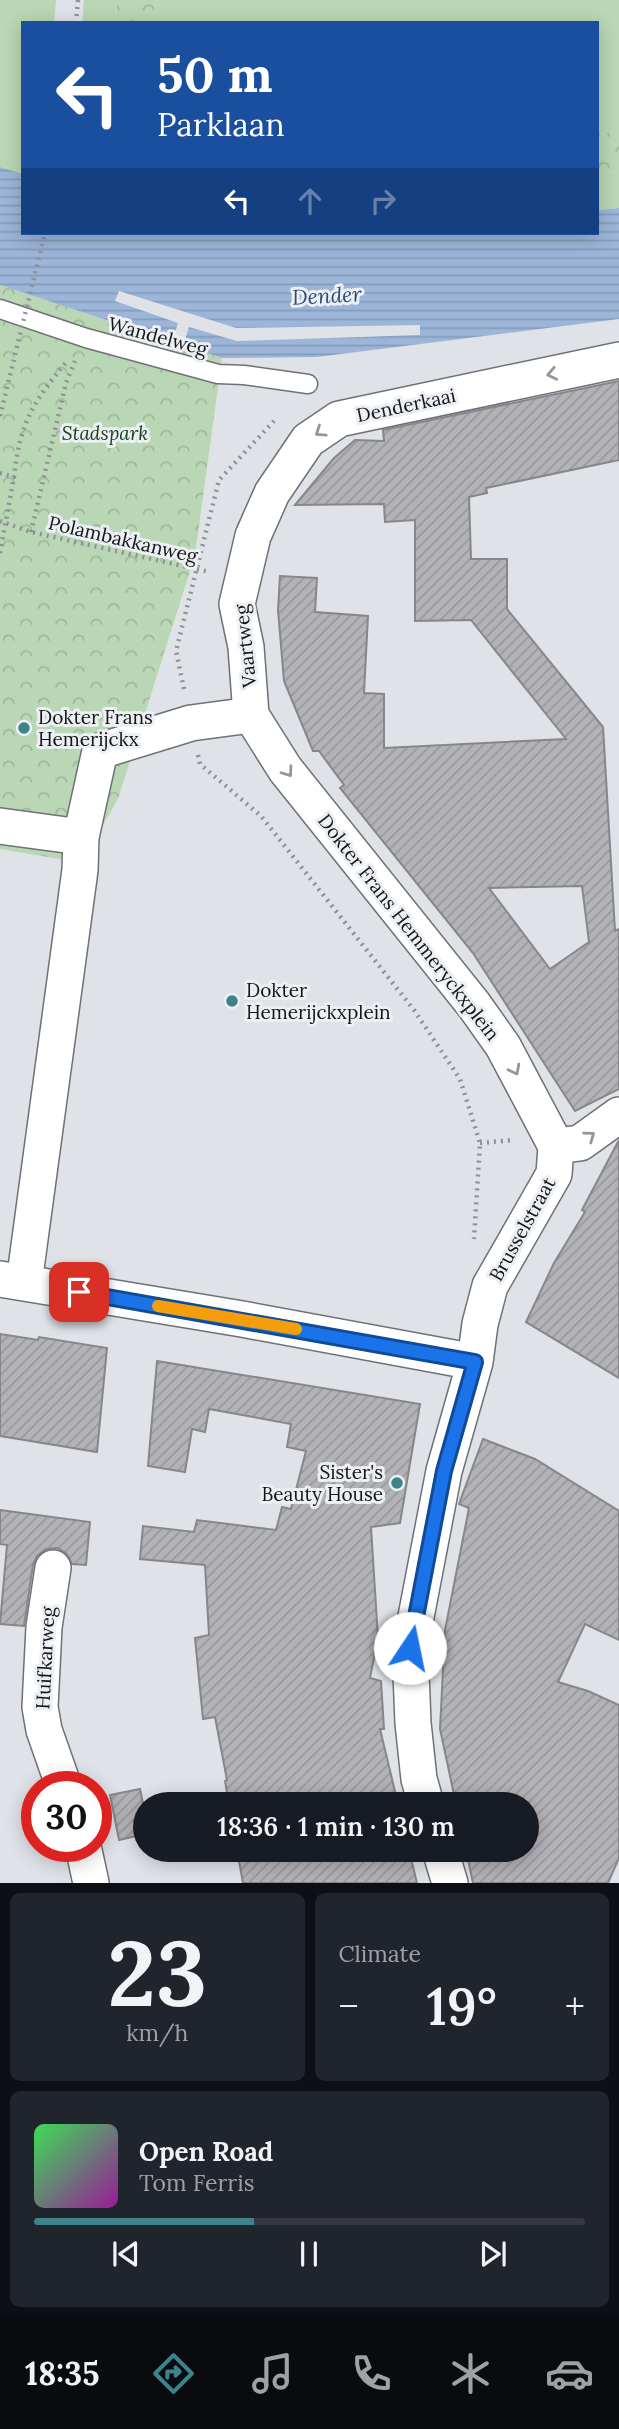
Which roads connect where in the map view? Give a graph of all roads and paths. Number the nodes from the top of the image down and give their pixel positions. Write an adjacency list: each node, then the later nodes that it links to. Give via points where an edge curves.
1 (78, 0): 2 (path)
2 (76, 21)
3 (45, 235): 8 (path, bridge)
4 (0, 309): 5 (lane, Wandelweg)
5 (86, 338): 7 (lane, Wandelweg, via 218,374); 10 (path, via 33,405 18,443); 13 (path, via 66,383)
6 (619, 360): 16 (street, Denderkaai, one-way to 16, via 339,419 308,440 272,493 253,536)
7 (308, 384): 15 (path, via 219,481)
8 (0, 416)
9 (0, 473): 10 (path)
10 (13, 477): 12 (path)
11 (0, 521): 12 (path, Polambakkanweg)
12 (7, 523): 13 (path, Polambakkanweg); 14 (path)
13 (31, 532): 15 (path, Polambakkanweg)
14 (0, 552)
15 (196, 570): 16 (path, Polambakkanweg); 18 (path, via 176,651)
16 (242, 578): 17 (street, Vaartweg, via 237,604)
17 (251, 715): 18 (street); 22 (street, Dokter Frans Hemmeryckxplein, one-way to 22, via 285,769 474,1005 503,1046)
18 (191, 723): 20 (street, via 100,751); 23 (path, via 200,764 261,816 414,1010 460,1079 480,1143)
19 (0, 826): 20 (street)
20 (80, 837): 24 (street, via 80,870)
21 (619, 1115): 22 (street, one-way to 21, via 580,1143)
22 (556, 1146): 25 (street, Brusselstraat, via 554,1174 490,1286)
23 (474, 1239)
24 (12, 1281): 25 (street)
25 (475, 1362): 28 (street, Brusselstraat, via 444,1471 410,1648 413,1723)
26 (53, 1568): 27 (street, Huifkarweg, via 44,1626 40,1707)
27 (58, 1771)
28 (423, 1792)
29 (86, 1862): 31 (street)
30 (444, 1862): 32 (street)
31 (91, 1883)
32 (450, 1883)

